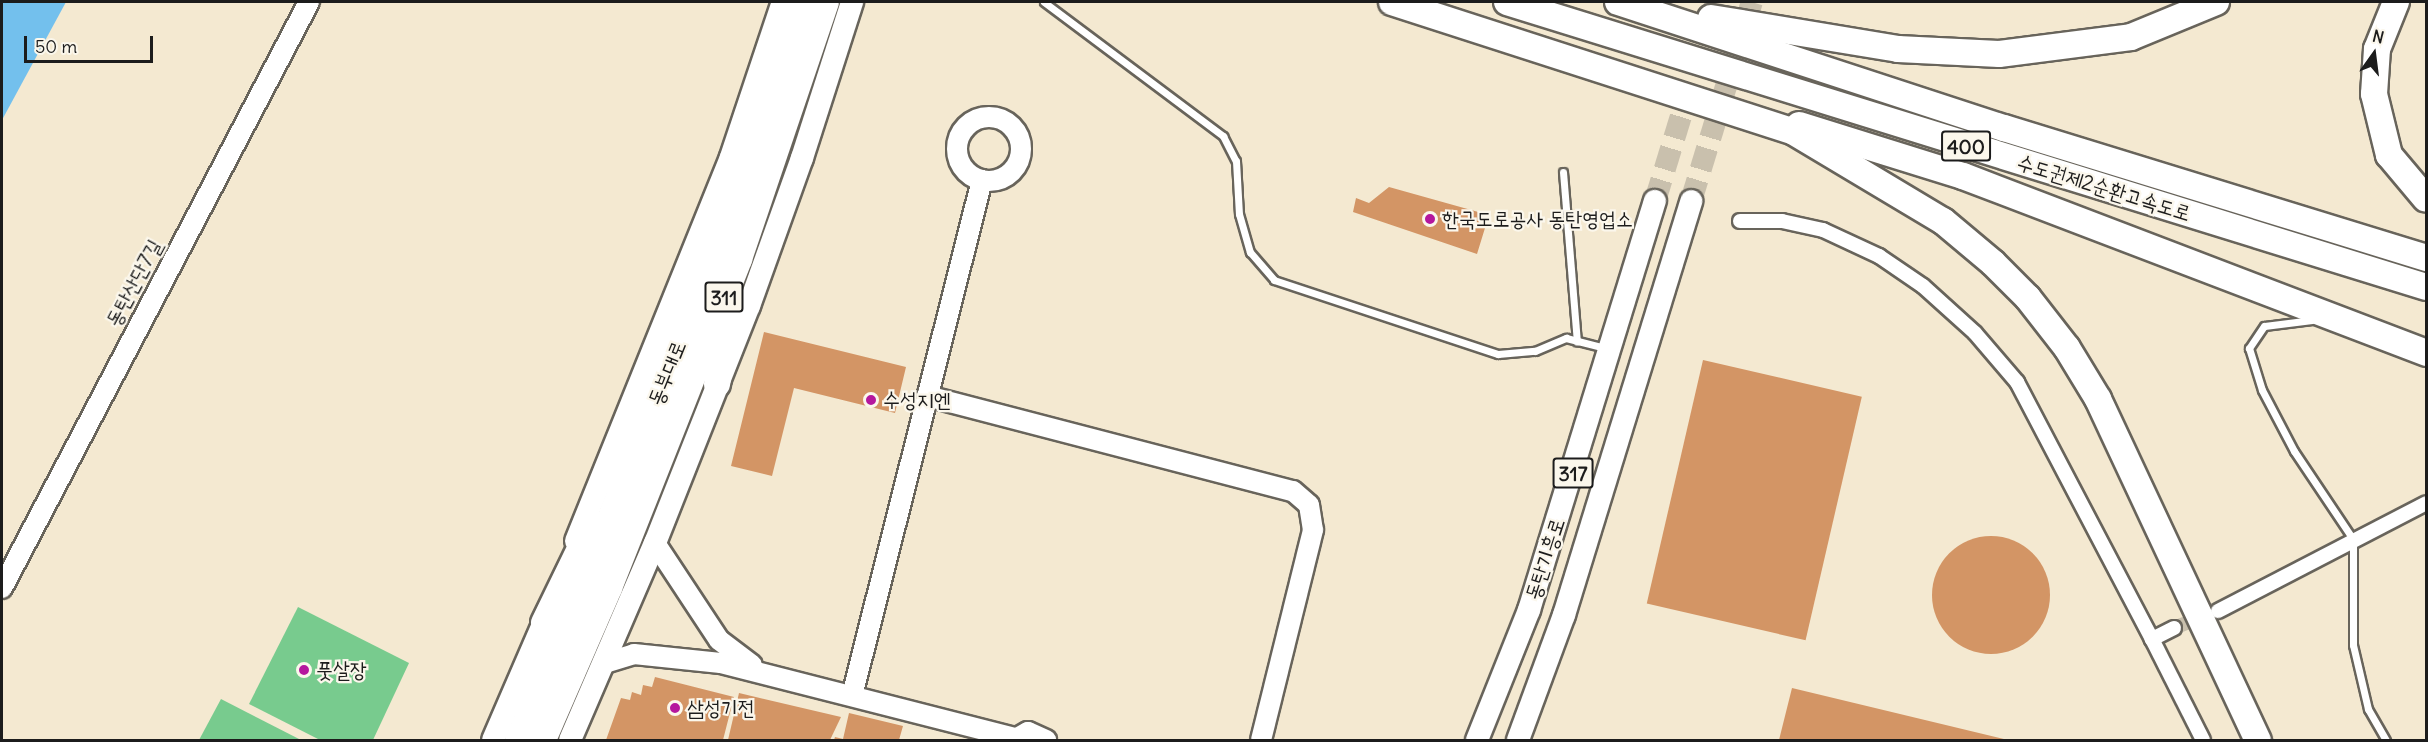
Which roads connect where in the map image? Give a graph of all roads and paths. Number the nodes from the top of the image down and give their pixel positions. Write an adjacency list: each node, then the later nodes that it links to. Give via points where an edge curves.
1 (309, 2): 35 (street, 동탄산단7길)
2 (783, 2): 37 (main road, via 730,157)
3 (806, 2): 21 (highway, 동부대로 / 311)
4 (826, 2): 24 (highway, 동부대로 / 311)
5 (852, 2): 30 (main road, via 802,158)
6 (1044, 2): 27 (lane, via 1223,136 1236,161 1239,214 1250,252 1274,280 1498,354 1535,351 1566,338)
7 (1392, 2): 15 (highway)
8 (1507, 2): 25 (highway, 수도권제2순환고속도로 / 400)
9 (1618, 2): 23 (highway, 수도권제2순환고속도로 / 400, via 1992,124)
10 (1641, 2): 14 (highway, via 1807,36 1898,49 1999,54)
11 (2216, 2): 14 (highway)
12 (2238, 2): 14 (highway)
13 (2397, 2): 18 (highway, via 2377,49 2374,94 2389,155)
14 (2131, 37)
15 (1700, 98): 26 (highway, via 1874,145 1964,176); 53 (highway, via 1794,132 1944,221 2028,298 2067,348 2098,399)
16 (1563, 172): 27 (lane)
17 (982, 180): 31 (street)
18 (2427, 199)
19 (1655, 201): 28 (main road, 동탄기흥로 / 317)
20 (1691, 201): 51 (main road, 동탄기흥로 / 317, via 1564,615)
21 (731, 212): 37 (highway, via 651,370 592,523); 45 (highway, 동부대로 / 311)
22 (1740, 221): 39 (street, via 1782,221 1823,230 1879,256 1923,286 1976,333 2018,382)
23 (2427, 258)
24 (739, 259): 30 (highway); 46 (highway, 동부대로 / 311, via 609,588)
25 (2427, 287)
26 (2329, 318): 29 (highway); 33 (lane, via 2264,326 2249,348 2262,390 2294,451)
27 (1577, 341): 28 (lane)
28 (1610, 349): 50 (main road, 동탄기흥로 / 317, via 1529,610)
29 (2427, 353)
30 (717, 384): 34 (main road)
31 (927, 396): 42 (street); 49 (street, via 1293,491 1309,505 1313,530)
32 (2427, 503): 33 (street)
33 (2353, 539): 36 (street); 54 (lane, via 2353,645 2368,709)
34 (655, 543): 40 (main road); 41 (street, via 719,640)
35 (2, 588)
36 (2218, 611)
37 (544, 623): 44 (main road)
38 (2174, 628): 39 (street)
39 (2152, 639): 52 (street)
40 (605, 663): 41 (street, via 634,654 721,663); 47 (main road)
41 (767, 674): 42 (street)
42 (852, 696): 43 (street)
43 (1015, 739): 48 (street, via 1028,732)
44 (493, 741)
45 (518, 741)
46 (543, 741)
47 (570, 741)
48 (1046, 741)
49 (1261, 741)
50 (1477, 741)
51 (1518, 741)
52 (2203, 741)
53 (2259, 741)
54 (2386, 741)

